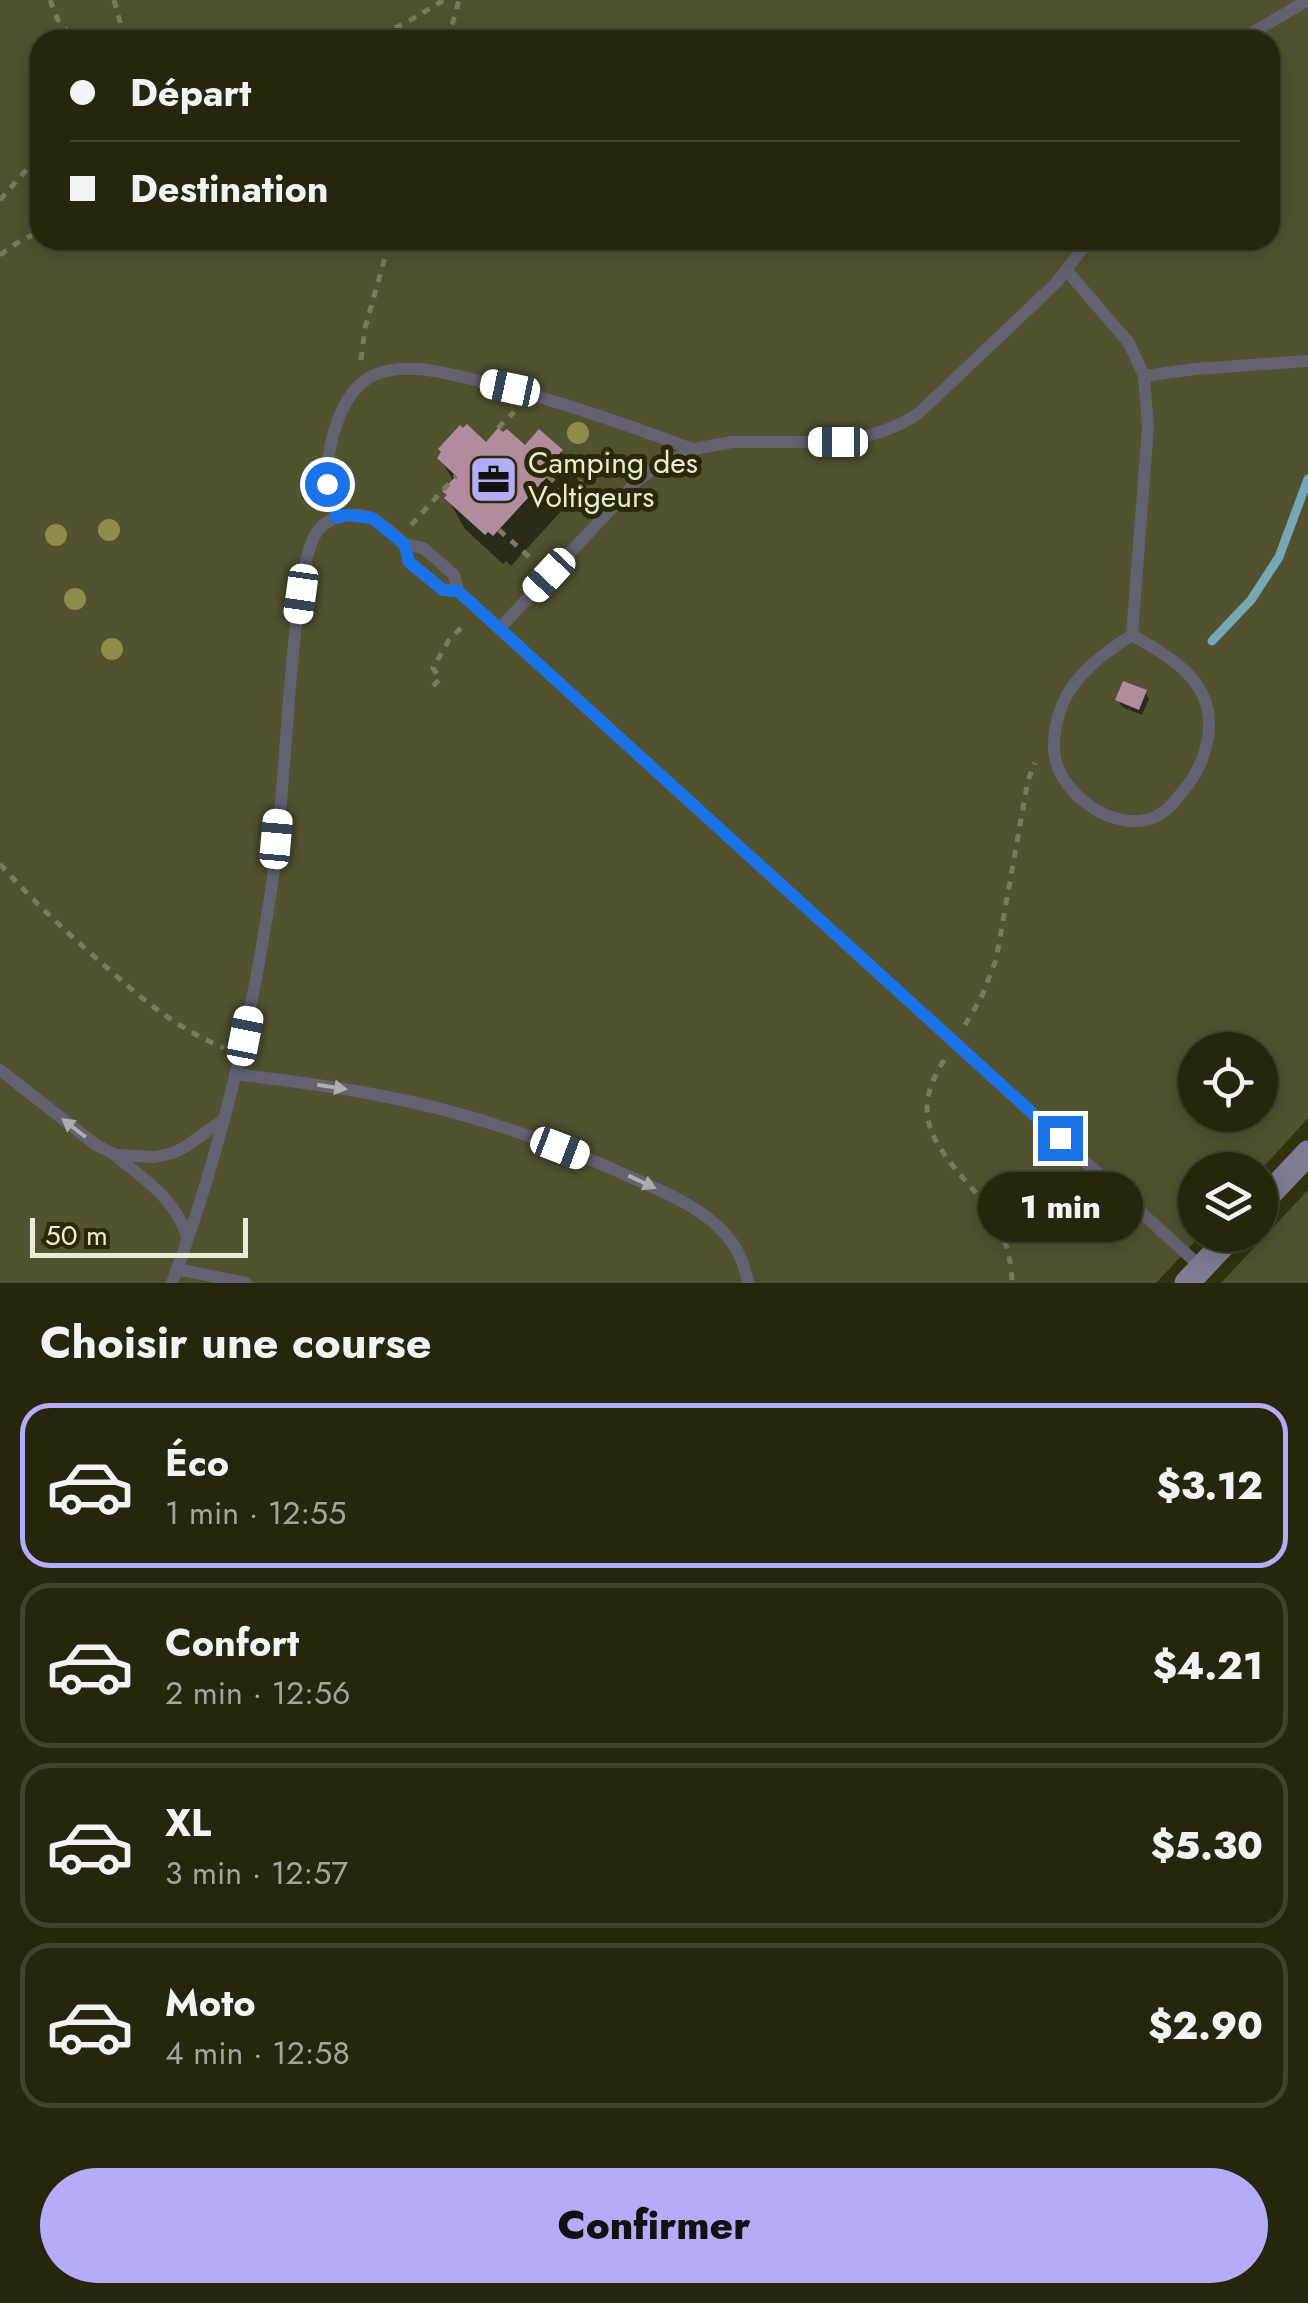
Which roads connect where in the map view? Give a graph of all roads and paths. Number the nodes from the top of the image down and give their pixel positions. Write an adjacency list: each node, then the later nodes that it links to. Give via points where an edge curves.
1 (50, 0): 6 (path)
2 (114, 0): 7 (path)
3 (444, 0): 8 (path)
4 (459, 0): 9 (path)
5 (1308, 0): 10 (lane)
6 (66, 30)
7 (122, 30)
8 (389, 30)
9 (451, 30)
10 (1257, 30)
11 (30, 166): 12 (path)
12 (0, 200)
13 (30, 236): 16 (path)
14 (387, 250): 20 (path, via 365,328)
15 (1082, 250): 17 (lane)
16 (0, 255)
17 (1066, 271): 19 (lane, via 1129,343); 21 (lane, via 904,423 838,442 732,442)
18 (1308, 361): 19 (lane)
19 (1144, 376): 33 (lane, via 1148,427)
20 (361, 383): 21 (lane, via 386,371 428,370 592,412); 27 (lane, via 332,434 327,484)
21 (695, 450): 32 (lane, via 636,482)
22 (555, 460): 25 (path)
23 (456, 476): 28 (path)
24 (548, 476): 26 (path)
25 (578, 479)
26 (566, 493)
27 (337, 518): 31 (lane, via 372,518 404,544 423,548); 38 (lane, via 316,532 305,566 272,881)
28 (413, 522)
29 (499, 530): 30 (path)
30 (518, 546)
31 (479, 609): 32 (lane); 34 (path, via 448,640 433,668 440,678)
32 (500, 628): 37 (lane)
33 (1132, 636): 35 (lane, via 1079,678); 35 (lane, via 1177,662 1206,700 1206,754 1188,786 1154,818 1136,822 1096,811 1066,784 1055,757)
34 (433, 686)
35 (1056, 727): 37 (path, via 1028,780 996,960)
36 (0, 864): 38 (path, via 158,1013)
37 (955, 1042): 47 (lane); 51 (path, via 932,1079 929,1127 940,1152 989,1209 1012,1261)
38 (240, 1054): 40 (lane)
39 (0, 1070): 43 (lane, one-way to 39)
40 (235, 1074): 41 (lane); 50 (lane, one-way to 50, via 440,1109 604,1165 708,1219 737,1250)
41 (223, 1120): 43 (lane, via 185,1147 155,1158); 45 (lane)
42 (1308, 1153): 44 (street)
43 (116, 1155): 45 (lane, via 177,1210)
44 (1278, 1185)
45 (188, 1239): 48 (lane)
46 (1216, 1252): 47 (street)
47 (1194, 1275)
48 (174, 1276): 49 (lane)
49 (246, 1283)
50 (748, 1283)
51 (1012, 1283)

